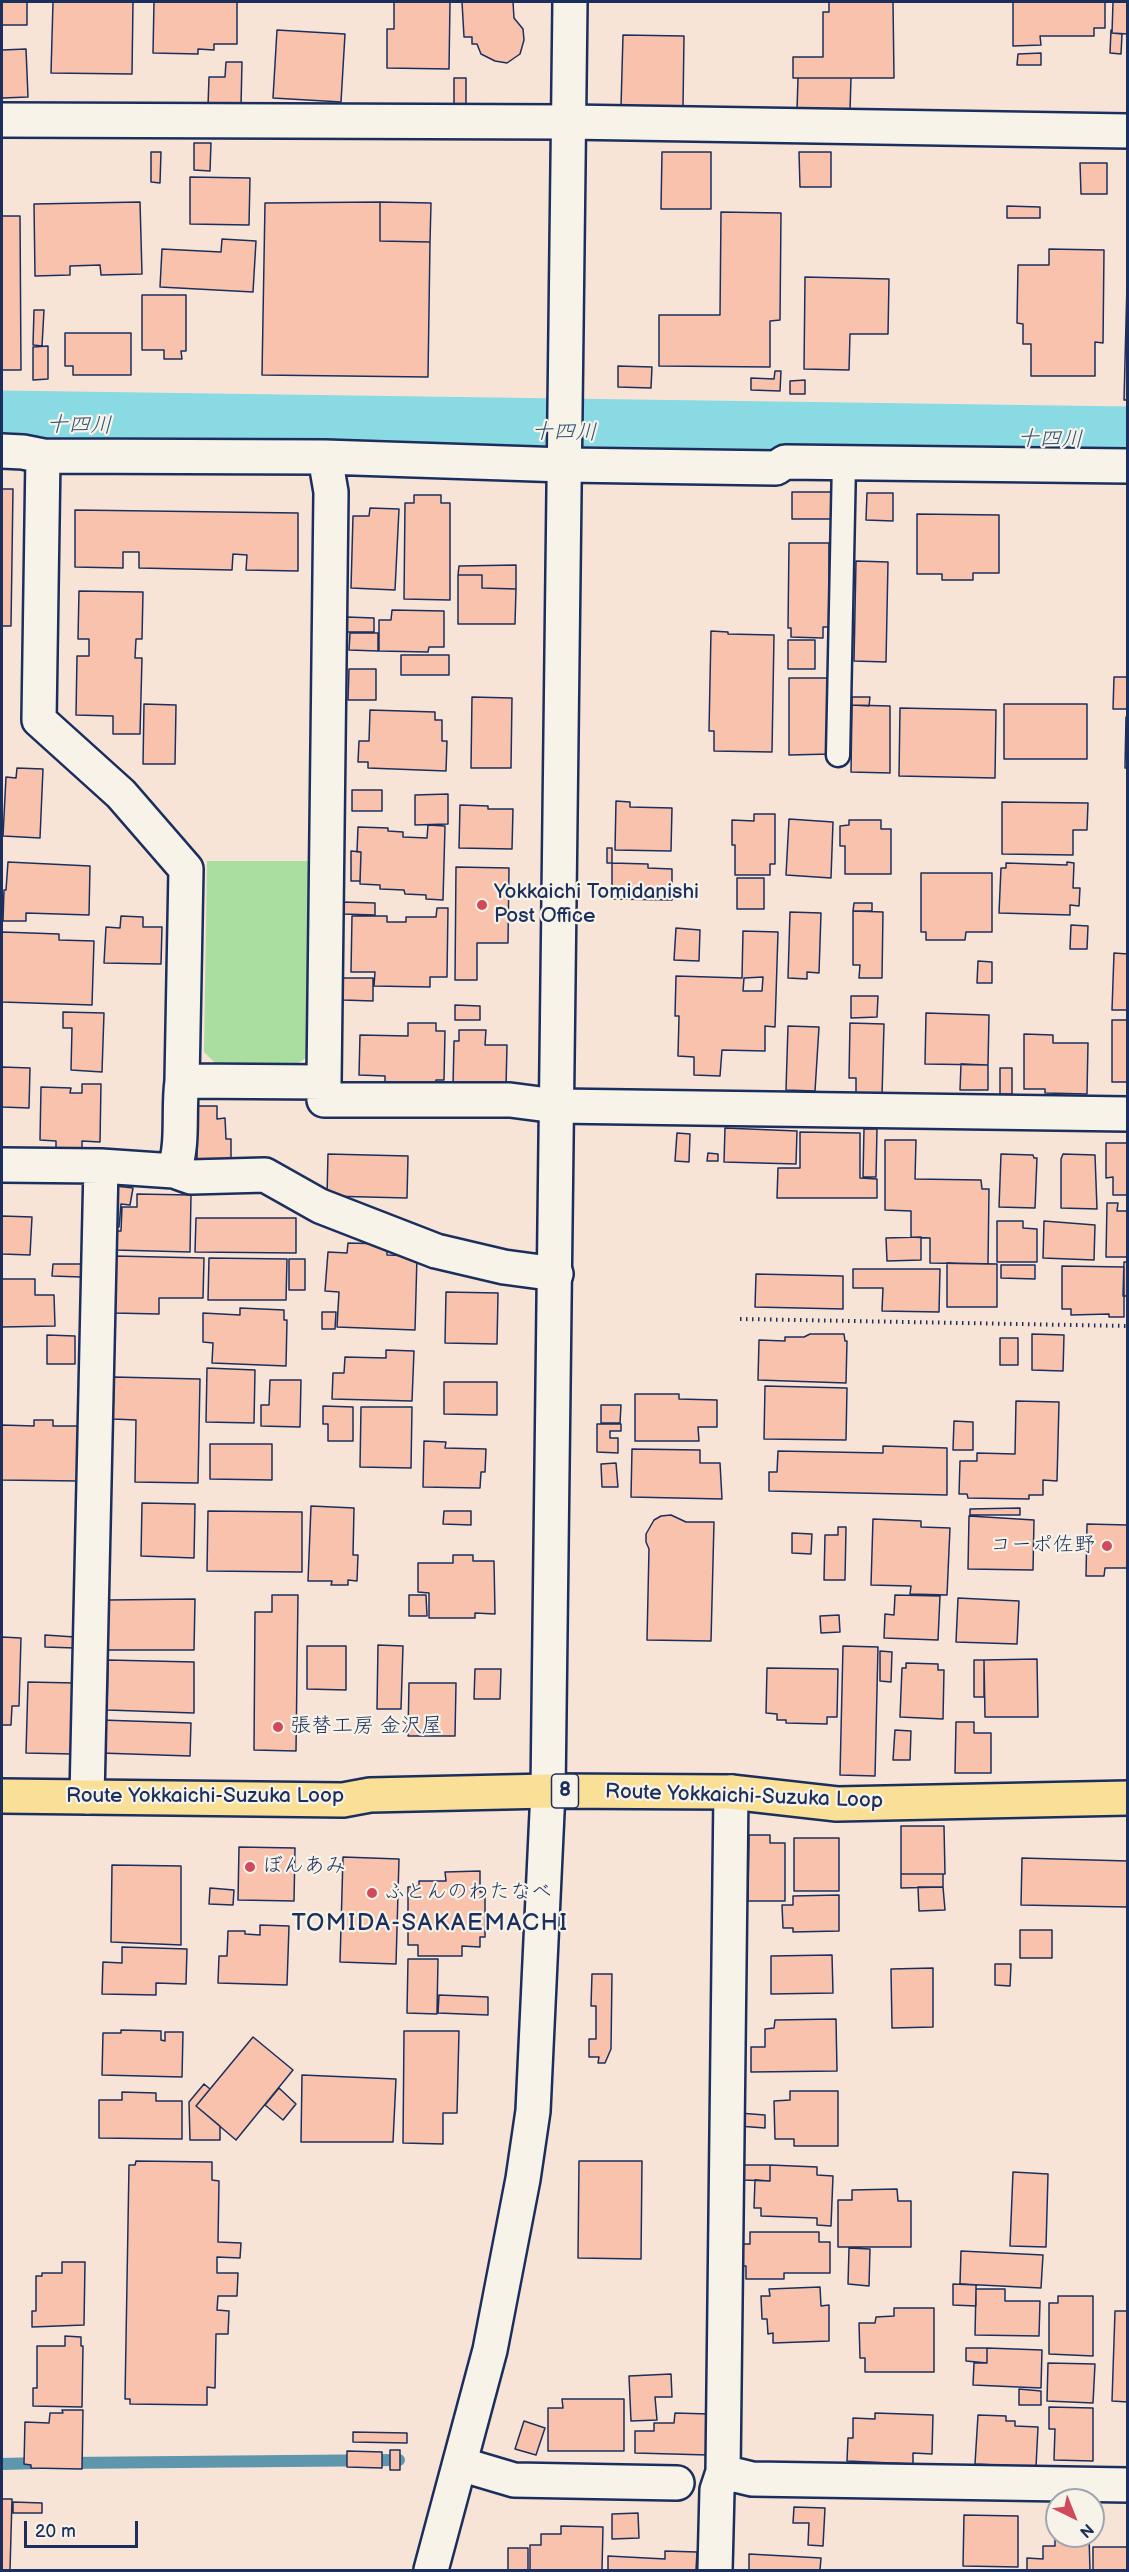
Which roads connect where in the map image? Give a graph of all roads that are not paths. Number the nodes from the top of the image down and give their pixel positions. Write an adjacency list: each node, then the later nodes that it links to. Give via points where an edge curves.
1 (570, 2): 3 (street)
2 (2, 120): 3 (street)
3 (568, 122): 4 (street); 8 (street)
4 (1128, 131)
5 (2, 451): 6 (street)
6 (43, 456): 7 (street); 12 (street, via 39,720 121,794 186,869)
7 (325, 457): 8 (street); 13 (street, via 331,492)
8 (565, 458): 9 (street, via 776,468 785,462); 14 (street)
9 (844, 462): 10 (street); 11 (lane)
10 (1128, 466)
11 (838, 755)
12 (182, 1080): 13 (street); 18 (street, via 179,1157)
13 (324, 1082): 14 (street, via 324,1100 510,1100)
14 (556, 1106): 15 (street); 19 (street)
15 (1128, 1114)
16 (2, 1164): 17 (street)
17 (101, 1166): 18 (street); 23 (street)
18 (174, 1171): 19 (street, via 191,1177 265,1175 320,1206 436,1251 504,1268)
19 (556, 1274): 20 (street)
20 (548, 1791): 21 (main road, Route Yokkaichi-Suzuka Loop / 8); 23 (main road, Route Yokkaichi-Suzuka Loop / 8, via 370,1795 343,1800); 25 (street, via 533,2111 490,2350)
21 (731, 1792): 24 (main road, Route Yokkaichi-Suzuka Loop / 8, via 837,1804); 26 (street)
22 (2, 1796): 23 (main road, Route Yokkaichi-Suzuka Loop / 8)
23 (87, 1797)
24 (1128, 1798)
25 (460, 2464): 27 (street, via 514,2480); 29 (street)
26 (723, 2472): 28 (street, via 752,2479); 30 (street, via 717,2490)
27 (676, 2483)
28 (1128, 2486)
29 (431, 2571)
30 (715, 2571)

